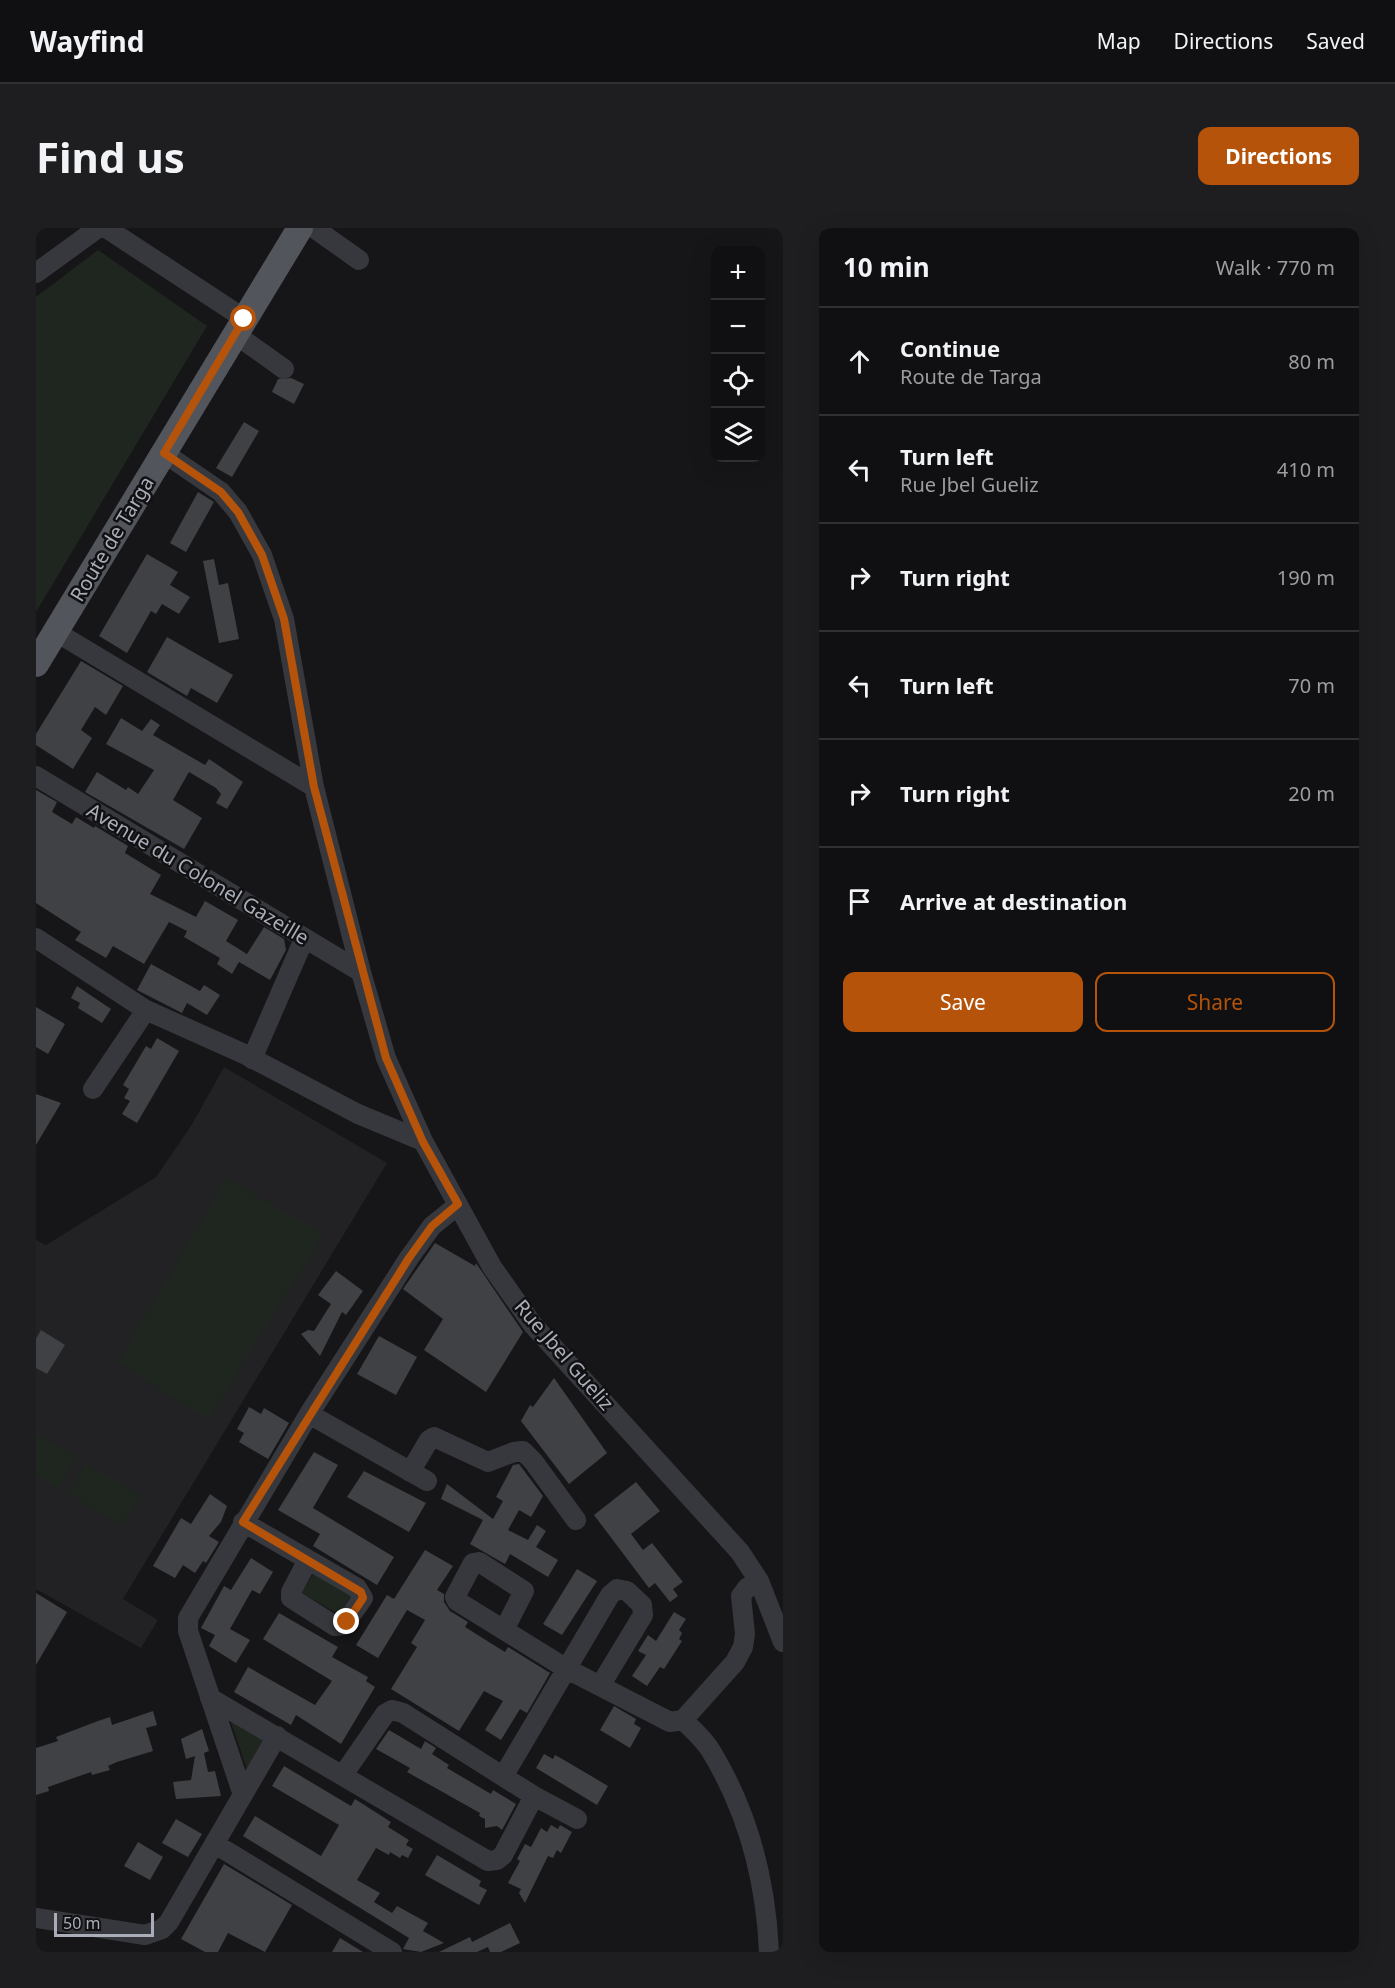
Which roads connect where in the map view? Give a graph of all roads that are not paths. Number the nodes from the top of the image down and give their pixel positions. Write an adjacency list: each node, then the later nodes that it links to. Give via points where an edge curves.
1 (98, 228): 6 (street)
2 (106, 228): 7 (street)
3 (300, 228): 7 (main road, Route de Targa)
4 (314, 228): 5 (street)
5 (359, 260)
6 (36, 273)
7 (240, 327): 8 (street); 9 (main road, Route de Targa)
8 (284, 369)
9 (164, 453): 10 (main road, Route de Targa); 13 (street, Rue Jbel Gueliz, via 221,492 238,512 262,555 284,619)
10 (56, 632): 11 (main road, Route de Targa); 13 (street)
11 (36, 664)
12 (36, 776): 15 (street, Avenue du Colonel Gazeille)
13 (314, 787): 16 (street, Rue Jbel Gueliz)
14 (36, 938): 17 (street)
15 (304, 939): 16 (street, Avenue du Colonel Gazeille); 18 (street)
16 (361, 972): 20 (street, Rue Jbel Gueliz, via 386,1058)
17 (146, 1010): 18 (street); 19 (street)
18 (252, 1059): 20 (street, via 358,1114)
19 (93, 1089)
20 (423, 1142): 21 (street, Rue Jbel Gueliz)
21 (458, 1204): 22 (street, via 432,1226 409,1258); 26 (street, Rue Jbel Gueliz, via 492,1268 533,1325 724,1534)
22 (309, 1414): 23 (street, via 419,1477 429,1440 434,1437 488,1462 523,1451); 24 (street)
23 (576, 1520)
24 (243, 1522): 25 (street); 31 (street, via 191,1610 187,1625)
25 (309, 1560)
26 (759, 1581): 28 (street, Rue Jbel Gueliz); 32 (street, via 741,1596 745,1634 735,1662)
27 (504, 1630): 29 (street)
28 (783, 1642)
29 (567, 1669): 30 (street); 30 (street, via 613,1591 627,1591 642,1605 643,1616); 35 (street)
30 (600, 1686): 32 (street, via 670,1722)
31 (210, 1698): 33 (street); 36 (street)
32 (683, 1720): 42 (street, via 710,1749 757,1858)
33 (277, 1736): 34 (street); 36 (street)
34 (343, 1775): 35 (street, via 385,1714 392,1710); 37 (street, via 488,1862 503,1855)
35 (504, 1775): 37 (street)
36 (243, 1795): 39 (street)
37 (534, 1796): 38 (street)
38 (577, 1819)
39 (215, 1844): 40 (street, via 169,1922 154,1933 145,1935); 41 (street)
40 (36, 1918)
41 (392, 1952)
42 (769, 1952)

